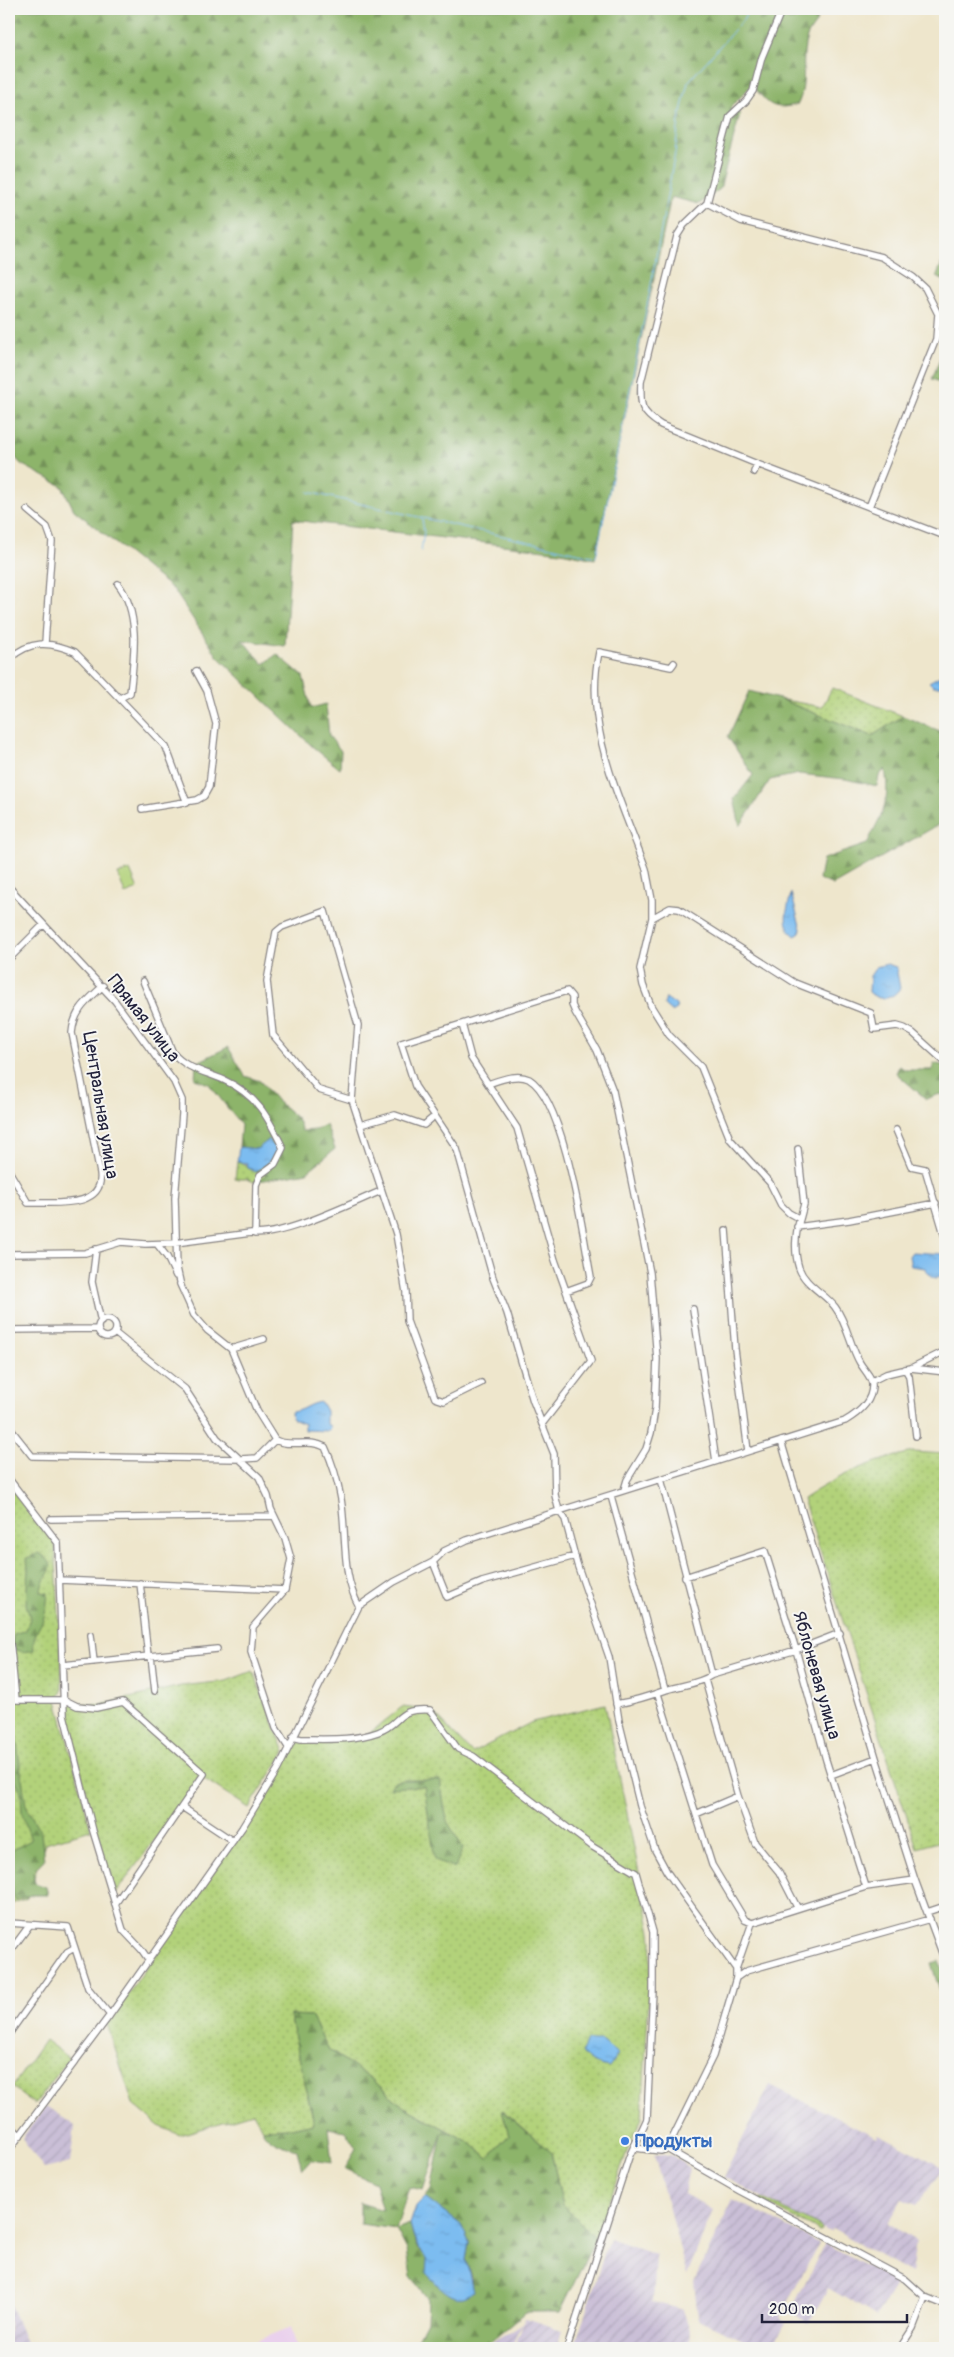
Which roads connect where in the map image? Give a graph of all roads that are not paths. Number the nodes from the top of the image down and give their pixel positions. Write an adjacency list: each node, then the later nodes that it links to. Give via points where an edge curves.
1 (782, 9): 2 (street, via 752,91 730,116)
2 (707, 203): 3 (street, via 677,236 642,382 641,406 649,418 661,425); 5 (street, via 741,221 882,257 925,288 938,314 936,339)
3 (757, 464): 4 (street); 5 (street)
4 (754, 472)
5 (870, 507): 7 (street)
6 (27, 510): 9 (street, via 47,527 52,541)
7 (945, 536)
8 (118, 584): 13 (street, via 126,594 132,613 133,663 130,693)
9 (46, 643): 10 (street, via 23,648); 13 (street, via 75,652)
10 (9, 659)
11 (674, 663): 17 (street, via 671,667 599,652 594,680 596,717 608,769 646,869)
12 (196, 671): 14 (street, via 207,691 216,724 208,787 204,796)
13 (120, 698): 14 (street, via 166,747)
14 (187, 803): 15 (street)
15 (142, 809)
16 (9, 887): 18 (street, Прямая улица)
17 (652, 918): 23 (street, via 670,908 679,909 795,983 870,1013 874,1029 897,1026 913,1033); 33 (street, via 640,969 642,985 651,1006 669,1035 701,1067 730,1139 770,1183 781,1205)
18 (43, 925): 19 (street); 21 (street, Прямая улица)
19 (9, 959)
20 (143, 981): 36 (street, via 173,1053 186,1065 225,1081 258,1102 283,1148 275,1164 260,1175 256,1185)
21 (103, 986): 30 (street, Центральная улица, via 75,1015 72,1033 100,1173 98,1191 78,1201 28,1203); 39 (street, Прямая улица, via 163,1064 182,1100)
22 (462, 1024): 24 (street, via 471,1058); 56 (street, via 401,1043 415,1086 457,1149 493,1278); 67 (street, via 567,991 606,1071 618,1108 633,1199 646,1248 657,1359 651,1432 646,1449)
23 (945, 1062)
24 (488, 1084): 43 (street, via 518,1128); 43 (street, via 513,1077 527,1078 539,1087 569,1157 591,1277 588,1283)
25 (352, 1100): 25 (street, via 319,1090 273,1035 267,980 276,932 325,911 358,1025); 27 (street)
26 (431, 1119): 27 (street, via 424,1126 395,1115)
27 (360, 1125): 31 (street)
28 (896, 1130): 32 (street, via 911,1166 925,1169)
29 (798, 1149): 33 (street, via 804,1204)
30 (9, 1171)
31 (381, 1191): 36 (street, via 283,1230 261,1236); 55 (street, via 400,1251 407,1321 435,1398 444,1401)
32 (936, 1203): 34 (street); 37 (street)
33 (800, 1218): 34 (street)
34 (797, 1227): 54 (street, via 799,1268 836,1308)
35 (726, 1230): 61 (street, via 734,1349)
36 (255, 1234): 39 (street)
37 (944, 1234)
38 (157, 1244): 39 (street); 40 (street, via 122,1242); 42 (street, via 167,1256)
39 (175, 1244): 42 (street, Прямая улица)
40 (96, 1249): 41 (street, via 85,1253); 45 (street, via 92,1282)
41 (9, 1254)
42 (181, 1286): 50 (street, via 194,1315)
43 (566, 1292): 56 (street, via 591,1362)
44 (693, 1309): 63 (street)
45 (101, 1322): 46 (street); 48 (street, via 112,1320 116,1324)
46 (98, 1329): 47 (street); 48 (street, via 105,1337)
47 (9, 1330)
48 (115, 1333): 62 (street, via 185,1389 217,1438)
49 (264, 1339): 50 (street)
50 (231, 1349): 59 (street, via 257,1412)
51 (945, 1352): 52 (street)
52 (908, 1368): 53 (street); 54 (street); 58 (street)
53 (945, 1372)
54 (872, 1381): 60 (street, via 870,1395 856,1415)
55 (481, 1383)
56 (542, 1424): 69 (street, via 554,1454 555,1495)
57 (9, 1427): 62 (street, via 32,1456)
58 (916, 1436)
59 (274, 1440): 62 (street, via 257,1458); 78 (street, via 310,1442 325,1447 341,1499 348,1580)
60 (781, 1441): 61 (street); 80 (street)
61 (748, 1451): 63 (street)
62 (241, 1459): 70 (street, via 259,1477)
63 (716, 1461): 65 (street)
64 (9, 1478): 66 (street)
65 (662, 1479): 67 (street); 74 (street)
66 (11, 1483): 75 (street, via 58,1542)
67 (624, 1490): 68 (street)
68 (611, 1496): 69 (street); 90 (street)
69 (559, 1510): 72 (street, via 565,1518); 73 (street, via 467,1540 444,1551)
70 (274, 1516): 71 (street); 77 (street, via 291,1559)
71 (51, 1519)
72 (575, 1556): 73 (street, via 482,1582 447,1596); 94 (street, via 610,1657)
73 (433, 1562): 78 (street, via 394,1582)
74 (686, 1578): 84 (street, Яблоневая улица, via 765,1551); 88 (street)
75 (60, 1580): 76 (street); 87 (street)
76 (140, 1583): 77 (street); 85 (street)
77 (285, 1590): 96 (street, via 253,1626 251,1652 276,1728)
78 (359, 1606): 95 (street)
79 (9, 1631): 82 (street)
80 (840, 1633): 84 (street); 97 (street)
81 (91, 1635): 86 (street)
82 (9, 1646): 93 (street, via 16,1700)
83 (217, 1648): 85 (street)
84 (796, 1650): 88 (street); 98 (street, Яблоневая улица)
85 (149, 1656): 86 (street); 91 (street)
86 (94, 1662): 87 (street)
87 (64, 1665): 93 (street)
88 (712, 1675): 89 (street)
89 (706, 1680): 90 (street); 99 (street)
90 (664, 1690): 92 (street)
91 (155, 1691)
92 (658, 1694): 94 (street); 101 (street)
93 (65, 1700): 100 (street, via 76,1706 96,1708 123,1702 204,1774); 105 (street, via 64,1715)
94 (616, 1704): 117 (street, via 640,1806 655,1850 666,1872)
95 (293, 1737): 96 (street); 123 (street, via 357,1739 381,1732 413,1709 430,1710 458,1749 473,1756 593,1847 636,1873 653,1932 653,1990 647,2119)
96 (288, 1747): 102 (street, via 273,1778)
97 (876, 1758): 98 (street); 103 (street)
98 (831, 1775): 104 (street, Яблоневая улица)
99 (738, 1796): 101 (street); 107 (street, via 755,1843 779,1872)
100 (182, 1807): 102 (street); 105 (street)
101 (696, 1814): 110 (street, via 712,1865 745,1920)
102 (233, 1840): 115 (street)
103 (915, 1880): 104 (street); 108 (street)
104 (866, 1887): 107 (street)
105 (115, 1904): 115 (street, via 123,1930)
106 (945, 1906): 108 (street)
107 (796, 1907): 110 (street)
108 (927, 1912): 109 (street)
109 (930, 1920): 116 (street); 118 (street, via 746,1971)
110 (752, 1922): 117 (street)
111 (9, 1923): 112 (street)
112 (28, 1926): 113 (street, via 68,1927); 114 (street)
113 (74, 1948): 119 (street, via 88,1988); 120 (street, via 67,1952)
114 (9, 1953)
115 (148, 1959): 119 (street)
116 (945, 1961)
117 (736, 1969): 118 (street)
118 (736, 1978): 124 (street, via 713,2056)
119 (110, 2015): 122 (street)
120 (9, 2031)
121 (9, 2126): 122 (street)
122 (20, 2136): 125 (street)
123 (634, 2148): 124 (street); 128 (street)
124 (666, 2149): 126 (street, via 905,2279)
125 (9, 2150)
126 (925, 2296): 127 (street); 129 (street, via 913,2328)
127 (945, 2305)
128 (567, 2348)
129 (900, 2348)

